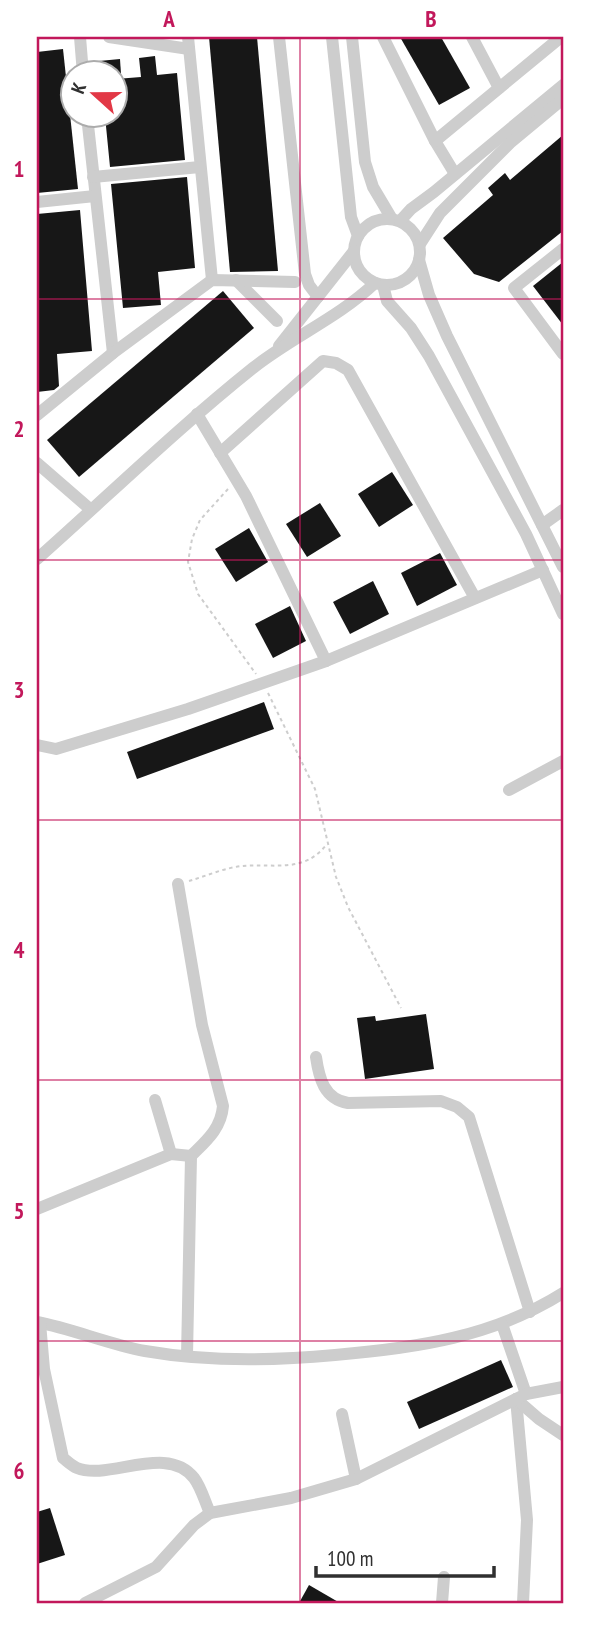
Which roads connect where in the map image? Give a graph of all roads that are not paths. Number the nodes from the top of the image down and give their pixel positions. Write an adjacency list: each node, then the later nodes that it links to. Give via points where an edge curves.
1 (80, 37): 10 (street)
2 (109, 37): 9 (street)
3 (279, 37): 31 (street, via 305,274)
4 (332, 37): 22 (street, via 351,216)
5 (352, 37): 21 (street, via 365,162 373,187)
6 (383, 37): 15 (street)
7 (472, 37): 12 (street)
8 (556, 38): 12 (street)
9 (188, 43): 16 (street)
10 (82, 60)
11 (563, 85): 17 (street)
12 (499, 88): 15 (street)
13 (563, 99): 23 (street, via 510,143 440,213)
14 (88, 130): 18 (street)
15 (435, 141): 17 (street)
16 (200, 166): 18 (street); 27 (street)
17 (455, 174): 21 (street)
18 (93, 177): 19 (street)
19 (94, 196): 20 (street); 34 (street)
20 (37, 202)
21 (396, 220): 22 (street, via 369,224); 23 (street, via 413,230)
22 (358, 236): 25 (street)
23 (420, 244): 26 (street)
24 (563, 249): 35 (street, via 514,288)
25 (354, 251): 30 (street, via 358,267); 31 (street)
26 (419, 260): 30 (street, via 406,280); 42 (street, via 447,336)
27 (212, 280): 28 (street); 34 (street)
28 (236, 281): 29 (street); 32 (street)
29 (295, 282)
30 (379, 284): 33 (street); 45 (street, via 429,356)
31 (318, 297): 33 (street)
32 (277, 321)
33 (277, 349): 36 (street)
34 (113, 353): 37 (street)
35 (563, 354)
36 (197, 414): 38 (street); 40 (street)
37 (37, 415)
38 (220, 453): 46 (street, via 323,361 342,366); 48 (street)
39 (37, 463): 40 (street)
40 (90, 509): 43 (street)
41 (563, 510): 42 (street)
42 (542, 525): 44 (street)
43 (37, 559)
44 (563, 567)
45 (543, 570): 46 (street); 47 (street)
46 (475, 598): 48 (street)
47 (563, 614)
48 (326, 661): 49 (street, via 56,749)
49 (37, 745)
50 (563, 761): 51 (street)
51 (509, 790)
52 (178, 884): 56 (street, via 202,1025 223,1107 215,1132)
53 (316, 1057): 59 (street, via 323,1086 336,1100 441,1101 469,1117)
54 (155, 1100): 55 (street)
55 (171, 1154): 56 (street); 57 (street)
56 (191, 1156): 62 (street)
57 (37, 1209)
58 (563, 1293): 59 (street)
59 (530, 1312): 61 (street)
60 (38, 1322): 62 (street, via 132,1348); 68 (street, via 63,1458 76,1468 97,1471 139,1463 178,1466 194,1478)
61 (502, 1324): 62 (street, via 454,1339 384,1351 281,1360); 64 (street)
62 (187, 1356)
63 (563, 1387): 64 (street)
64 (521, 1397): 66 (street, via 539,1419); 67 (street); 72 (street, via 527,1520)
65 (342, 1414): 67 (street)
66 (563, 1435)
67 (356, 1479): 68 (street, via 291,1498)
68 (210, 1513): 70 (street, via 156,1567)
69 (444, 1577): 71 (street)
70 (85, 1603)
71 (442, 1603)
72 (523, 1603)

